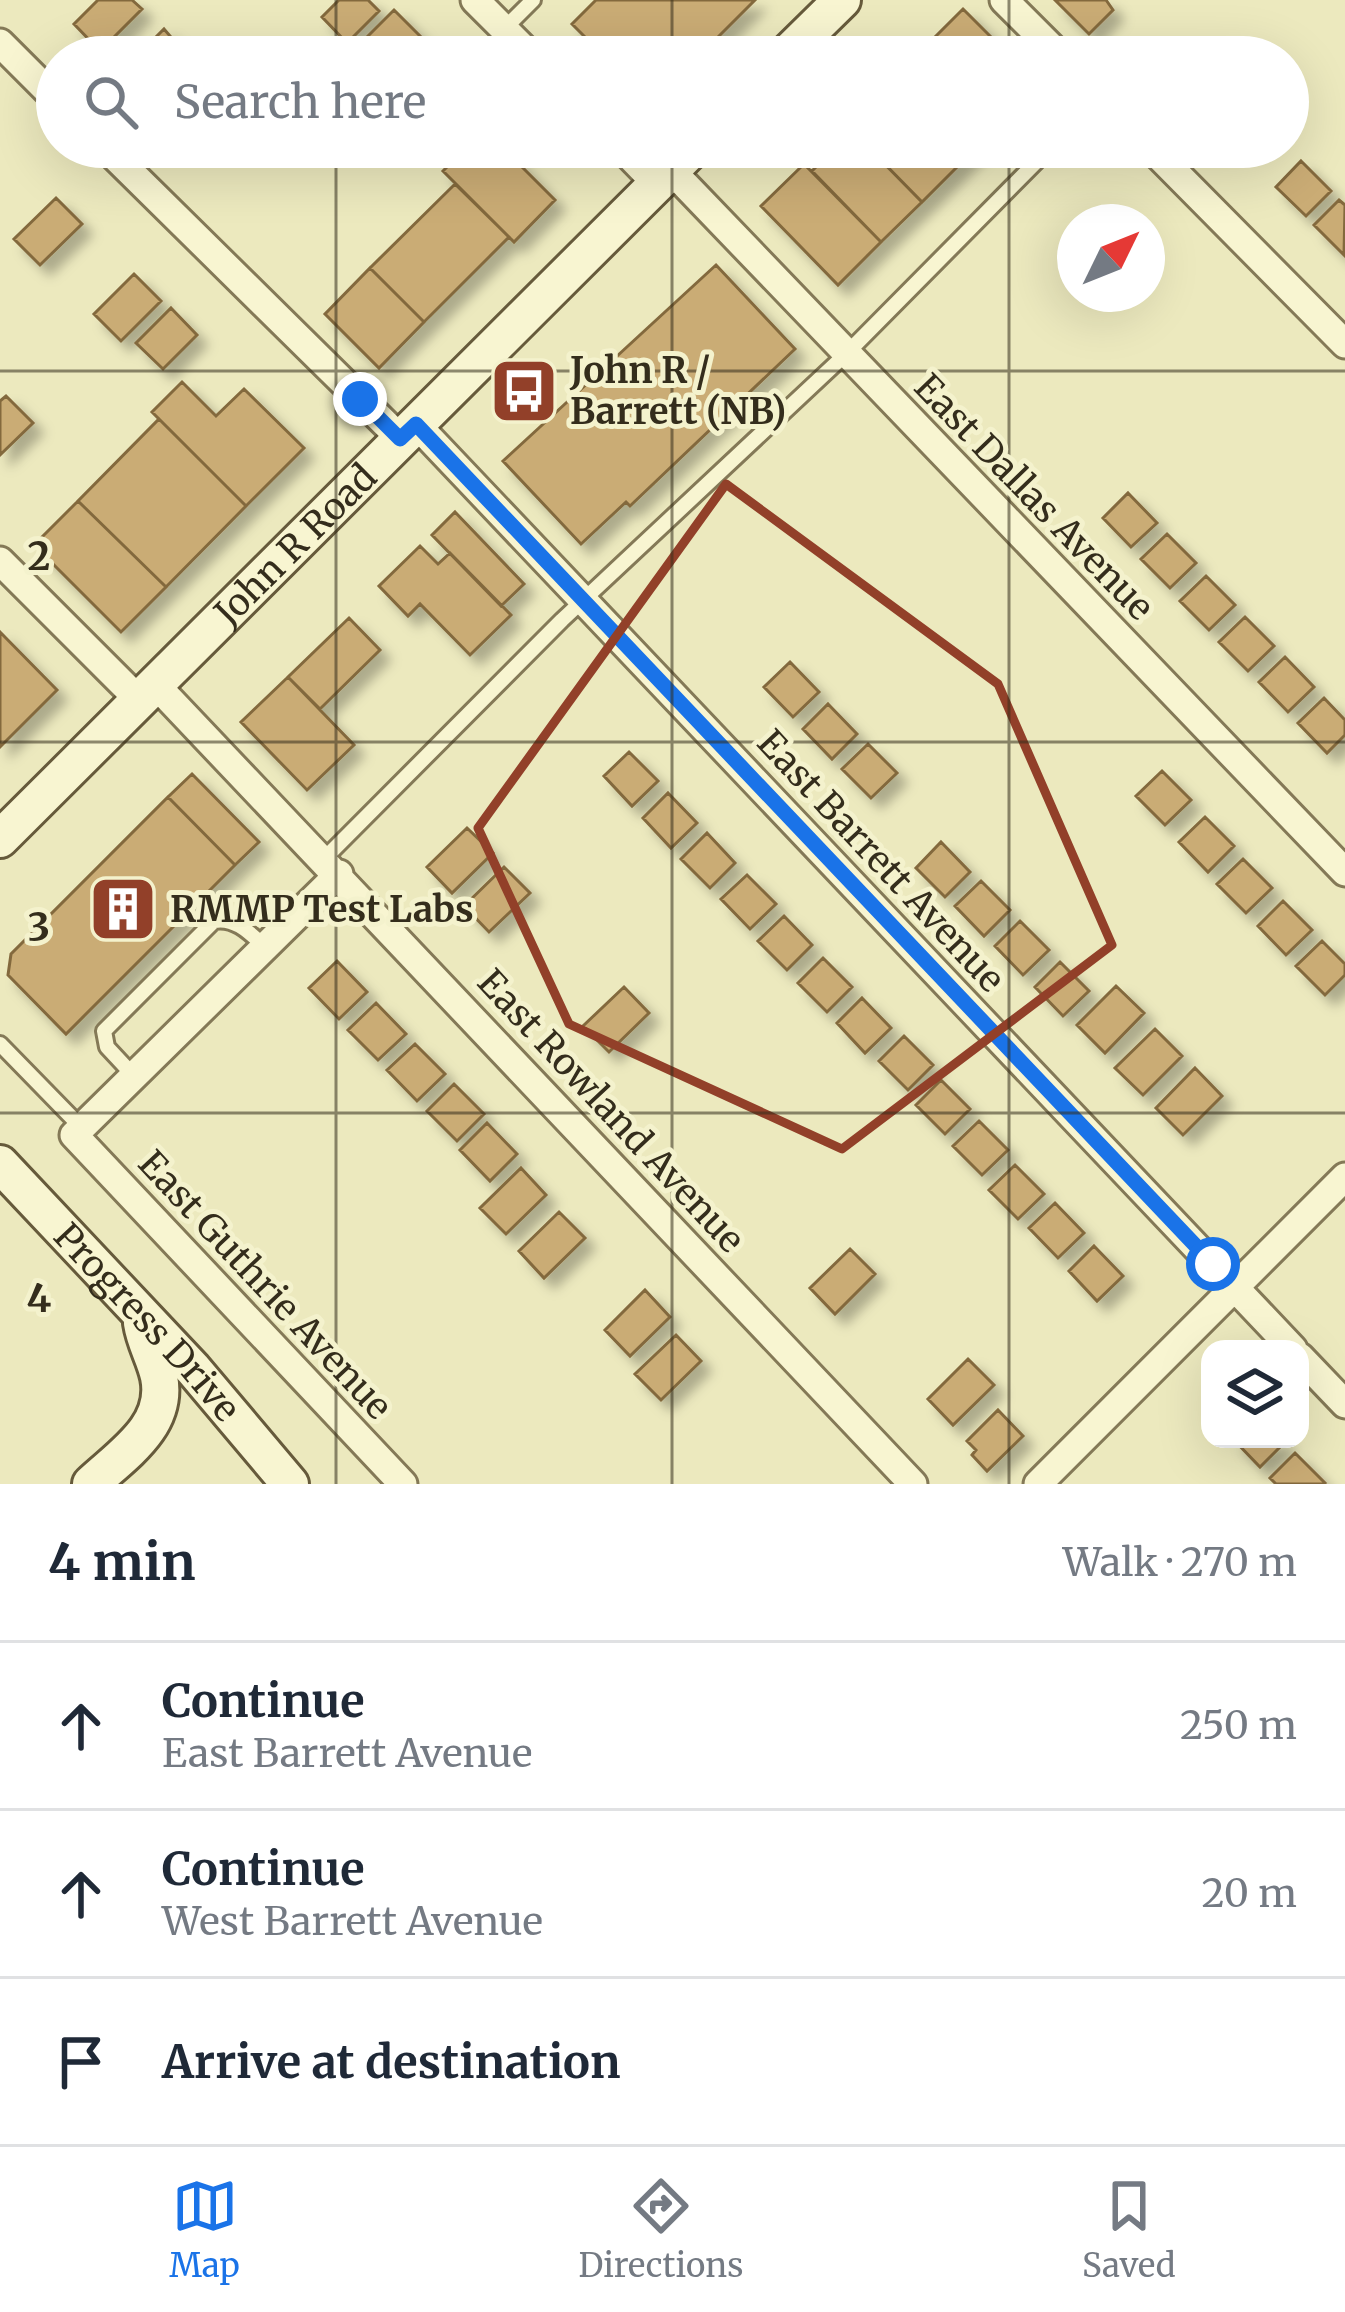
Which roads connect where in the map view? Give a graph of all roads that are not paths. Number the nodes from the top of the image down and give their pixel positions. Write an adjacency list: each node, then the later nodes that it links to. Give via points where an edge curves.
1 (476, 0): 5 (street)
2 (533, 0): 5 (lane)
3 (842, 0): 7 (main road)
4 (1004, 0): 8 (street)
5 (504, 29): 6 (street)
6 (511, 36)
7 (805, 36)
8 (1040, 36)
9 (0, 43): 10 (street)
10 (36, 79)
11 (127, 168): 18 (street, East Barrett Avenue)
12 (673, 168): 18 (main road, John R Road)
13 (675, 168): 17 (street, East Dallas Avenue)
14 (1030, 168): 17 (lane)
15 (1171, 168): 16 (street)
16 (1345, 344)
17 (847, 353): 20 (lane); 24 (street, East Dallas Avenue)
18 (408, 431): 20 (street, East Barrett Avenue); 21 (main road, John R Road)
19 (0, 561): 21 (street, East Rowland Avenue)
20 (584, 599): 23 (lane); 31 (street, East Barrett Avenue)
21 (147, 692): 22 (main road, John R Road); 23 (street, East Rowland Avenue)
22 (0, 839)
23 (332, 867): 25 (street); 39 (street, East Rowland Avenue)
24 (1345, 872)
25 (264, 946): 27 (street); 27 (lane, via 223,920 182,952 104,1031 107,1047)
26 (0, 1044): 28 (lane)
27 (134, 1076): 28 (street)
28 (78, 1132): 38 (street, East Guthrie Avenue)
29 (0, 1164): 32 (main road, Progress Drive)
30 (1345, 1177): 31 (street)
31 (1235, 1288): 33 (street, East Barrett Avenue); 40 (street)
32 (141, 1313): 36 (main road, via 159,1377 154,1421); 37 (main road, Progress Drive)
33 (1284, 1340)
34 (1309, 1366): 35 (street)
35 (1345, 1404)
36 (91, 1484)
37 (290, 1484)
38 (403, 1484)
39 (913, 1484)
40 (1038, 1484)

